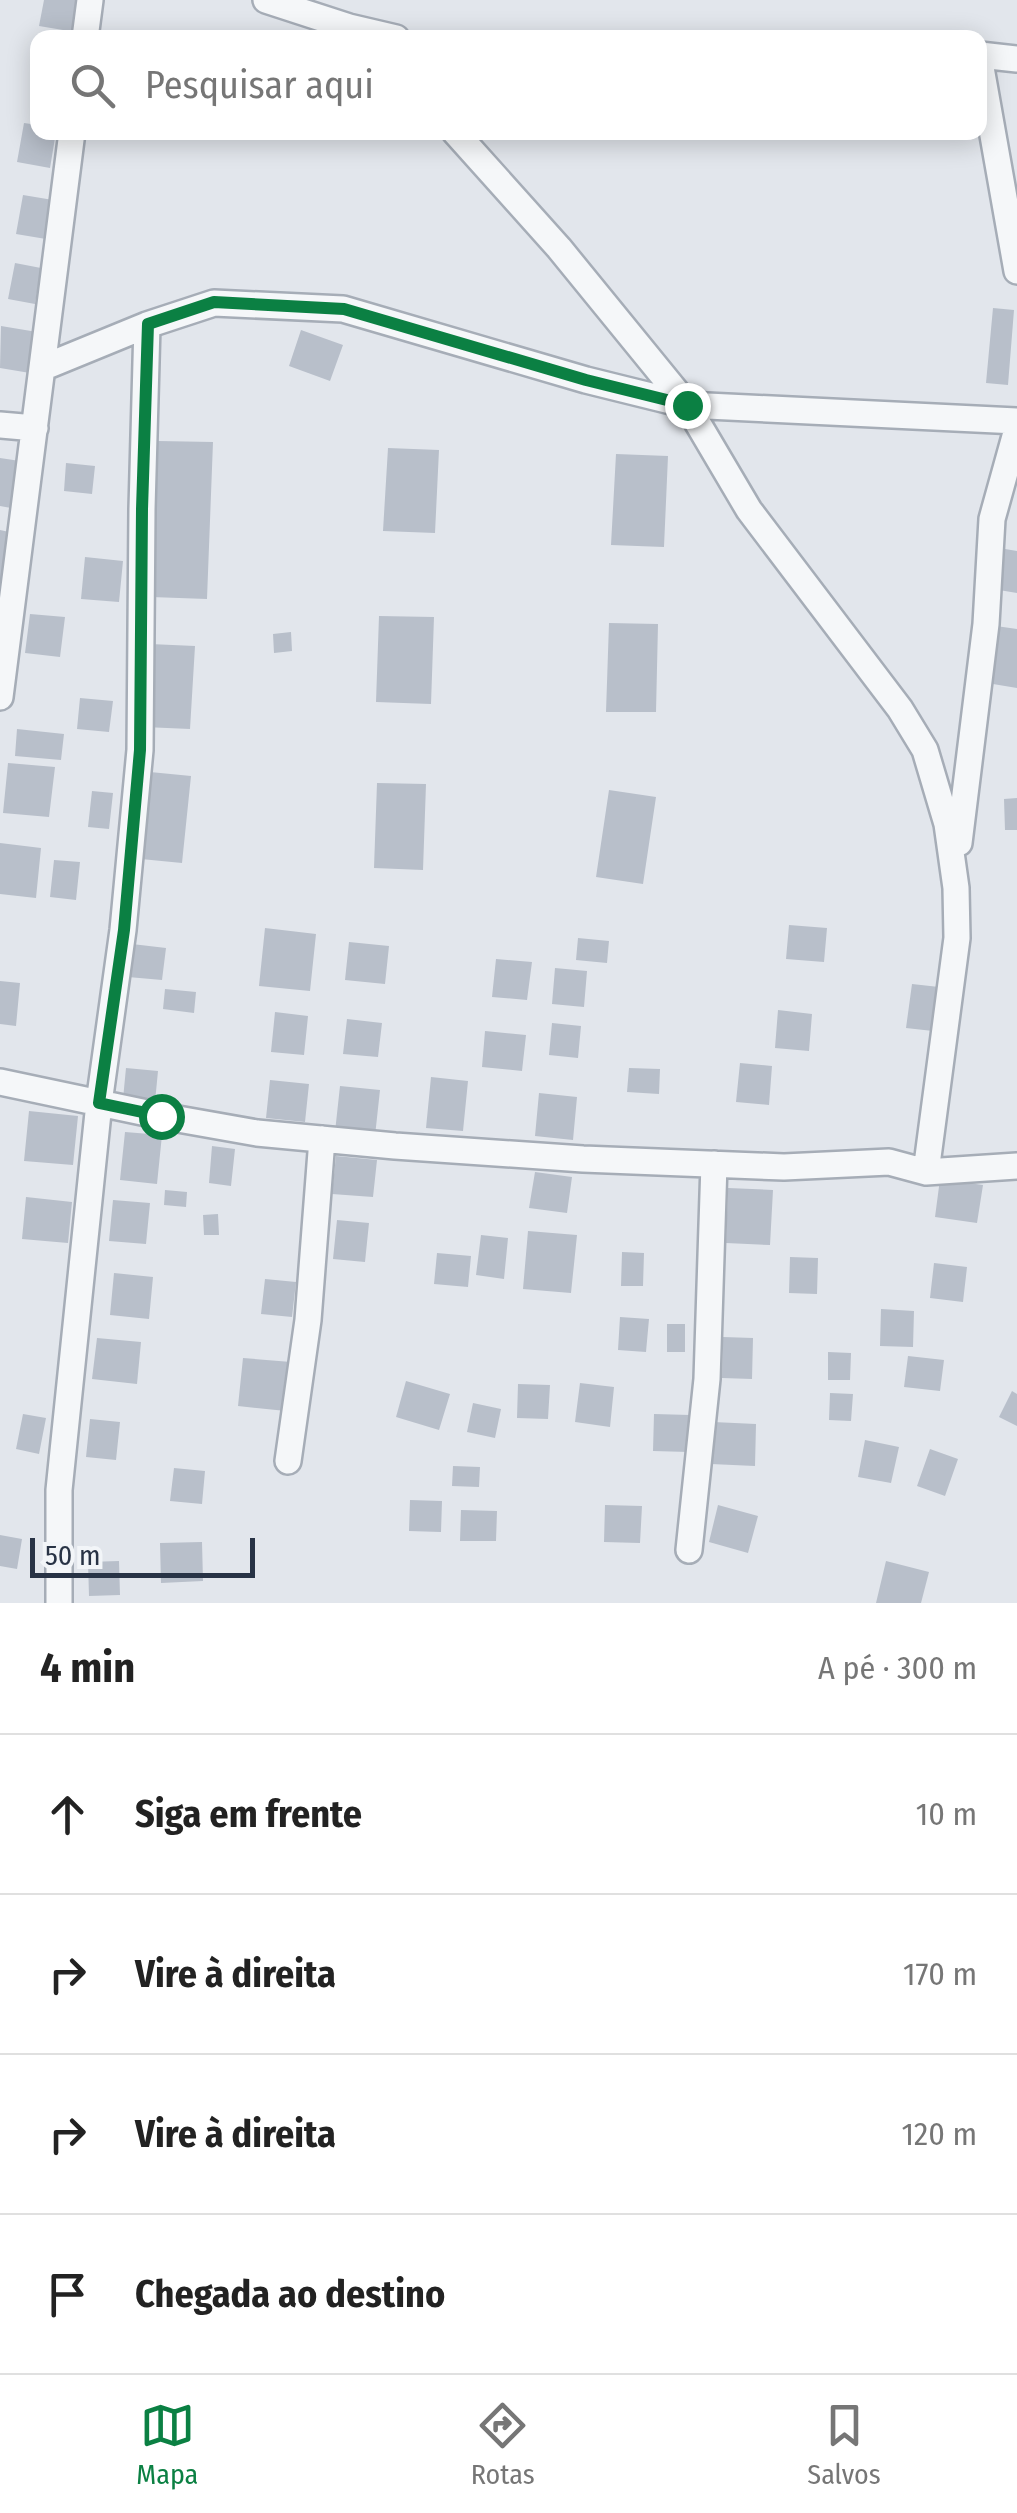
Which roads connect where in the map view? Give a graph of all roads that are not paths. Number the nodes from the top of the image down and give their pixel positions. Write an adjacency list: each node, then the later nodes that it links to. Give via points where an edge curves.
1 (90, 0): 3 (street)
2 (266, 0): 4 (street)
3 (86, 30)
4 (348, 30)
5 (987, 55): 6 (street)
6 (1017, 59)
7 (987, 102): 10 (street)
8 (71, 140): 12 (street)
9 (463, 140): 13 (street)
10 (1017, 272)
11 (148, 324): 12 (street); 13 (street, via 214,302 344,309); 21 (street, via 140,750)
12 (42, 368): 16 (street)
13 (687, 405): 14 (street); 19 (street, via 749,510 925,750 947,824)
14 (1017, 421)
15 (0, 426): 16 (street)
16 (34, 428): 18 (street)
17 (1017, 429): 19 (street, via 992,520)
18 (0, 697)
19 (956, 888): 25 (street, via 957,938)
20 (0, 1082): 21 (street)
21 (99, 1103): 22 (street); 28 (street, via 59,1490)
22 (322, 1139): 23 (street); 26 (street, via 308,1320)
23 (714, 1164): 25 (street, via 889,1162); 27 (street, via 708,1378)
24 (1017, 1166): 25 (street)
25 (926, 1172)
26 (288, 1461)
27 (689, 1550)
28 (60, 1603)

